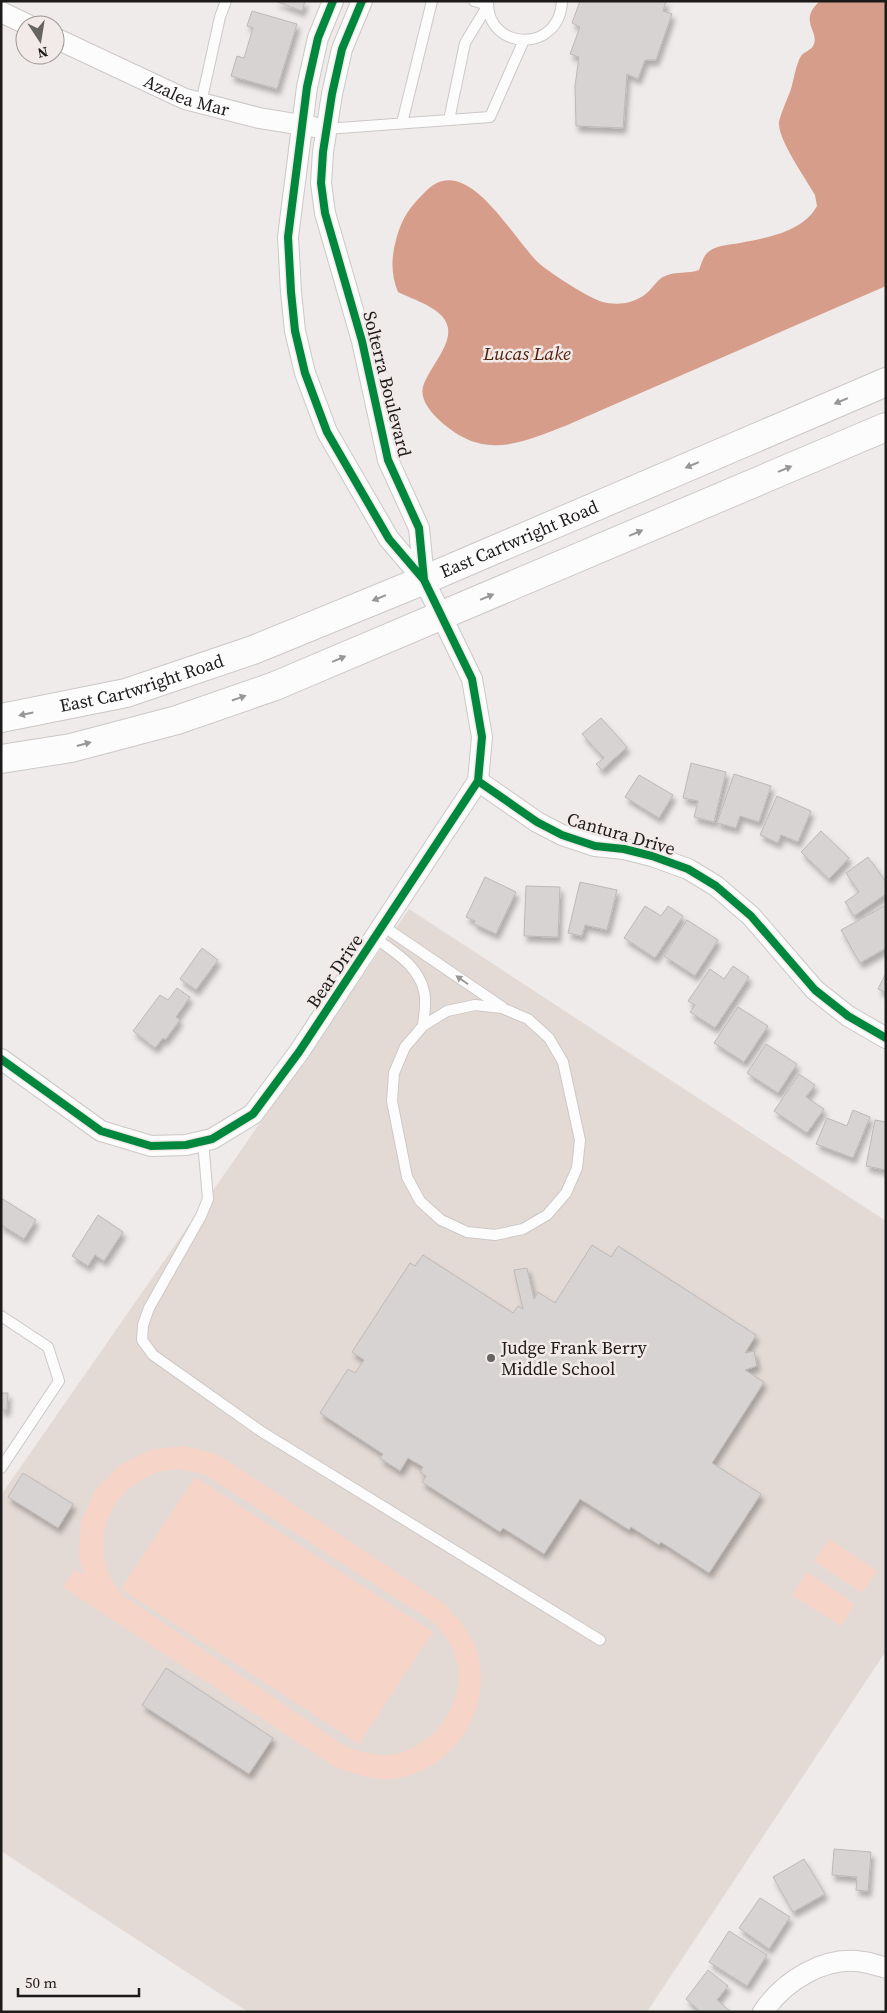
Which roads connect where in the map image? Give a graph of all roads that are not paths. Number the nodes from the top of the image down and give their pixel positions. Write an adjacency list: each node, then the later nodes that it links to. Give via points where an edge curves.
1 (226, 1): 12 (lane)
2 (332, 1): 15 (street, via 318,38)
3 (362, 1): 16 (street, Solterra Boulevard, via 342,49)
4 (432, 1): 14 (lane)
5 (474, 1): 7 (lane)
6 (562, 1): 10 (lane, via 562,11 550,31 540,38)
7 (488, 3): 10 (lane, via 490,18 496,28 517,40); 13 (lane, via 465,43)
8 (1, 12): 9 (street)
9 (15, 19)
10 (524, 40): 13 (lane, via 490,117)
11 (65, 43): 12 (street, Azalea Mar)
12 (202, 103): 15 (street, Azalea Mar)
13 (449, 120): 14 (lane)
14 (402, 123): 16 (lane)
15 (302, 125): 16 (street, Azalea Mar); 19 (street, via 288,238 295,331 305,373 327,432 389,539)
16 (326, 129): 19 (street, Solterra Boulevard, via 321,182 325,213 362,341 388,460 419,528)
17 (886, 382): 19 (main road, East Cartwright Road, one-way to 19)
18 (886, 426): 20 (main road, one-way to 18)
19 (424, 580): 20 (street, Bear Drive); 21 (main road, East Cartwright Road, one-way to 21, via 253,650 126,693)
20 (442, 617): 22 (main road, one-way to 20, via 71,748 177,720 275,686); 23 (street, Bear Drive, via 472,679 482,737)
21 (1, 718)
22 (1, 759)
23 (478, 781): 24 (street, Bear Drive); 27 (street, Cantura Drive, via 537,822 562,835 595,846 652,856 688,869 716,886 751,916 815,990 848,1016)
24 (379, 932): 25 (lane, one-way to 24); 26 (lane, via 419,978 424,991); 29 (street, Bear Drive, via 299,1052 253,1114 212,1139)
25 (502, 1008): 26 (lane, via 475,1005 447,1011); 26 (lane, via 528,1019 549,1038 563,1062 580,1140 577,1168 566,1194 547,1214 523,1229 495,1235 467,1232 441,1220 420,1201 407,1177 392,1101 394,1073 405,1047)
26 (423, 1026)
27 (886, 1038)
28 (1, 1059): 29 (street, Bear Drive, via 101,1131 151,1146)
29 (203, 1141): 32 (lane, via 208,1199 143,1325 142,1340 153,1355 262,1432)
30 (1, 1316): 31 (lane, via 48,1347 59,1381)
31 (1, 1468)
32 (600, 1640)
33 (886, 1968): 34 (street, via 863,1961 833,1963 802,1974)
34 (763, 2012)

